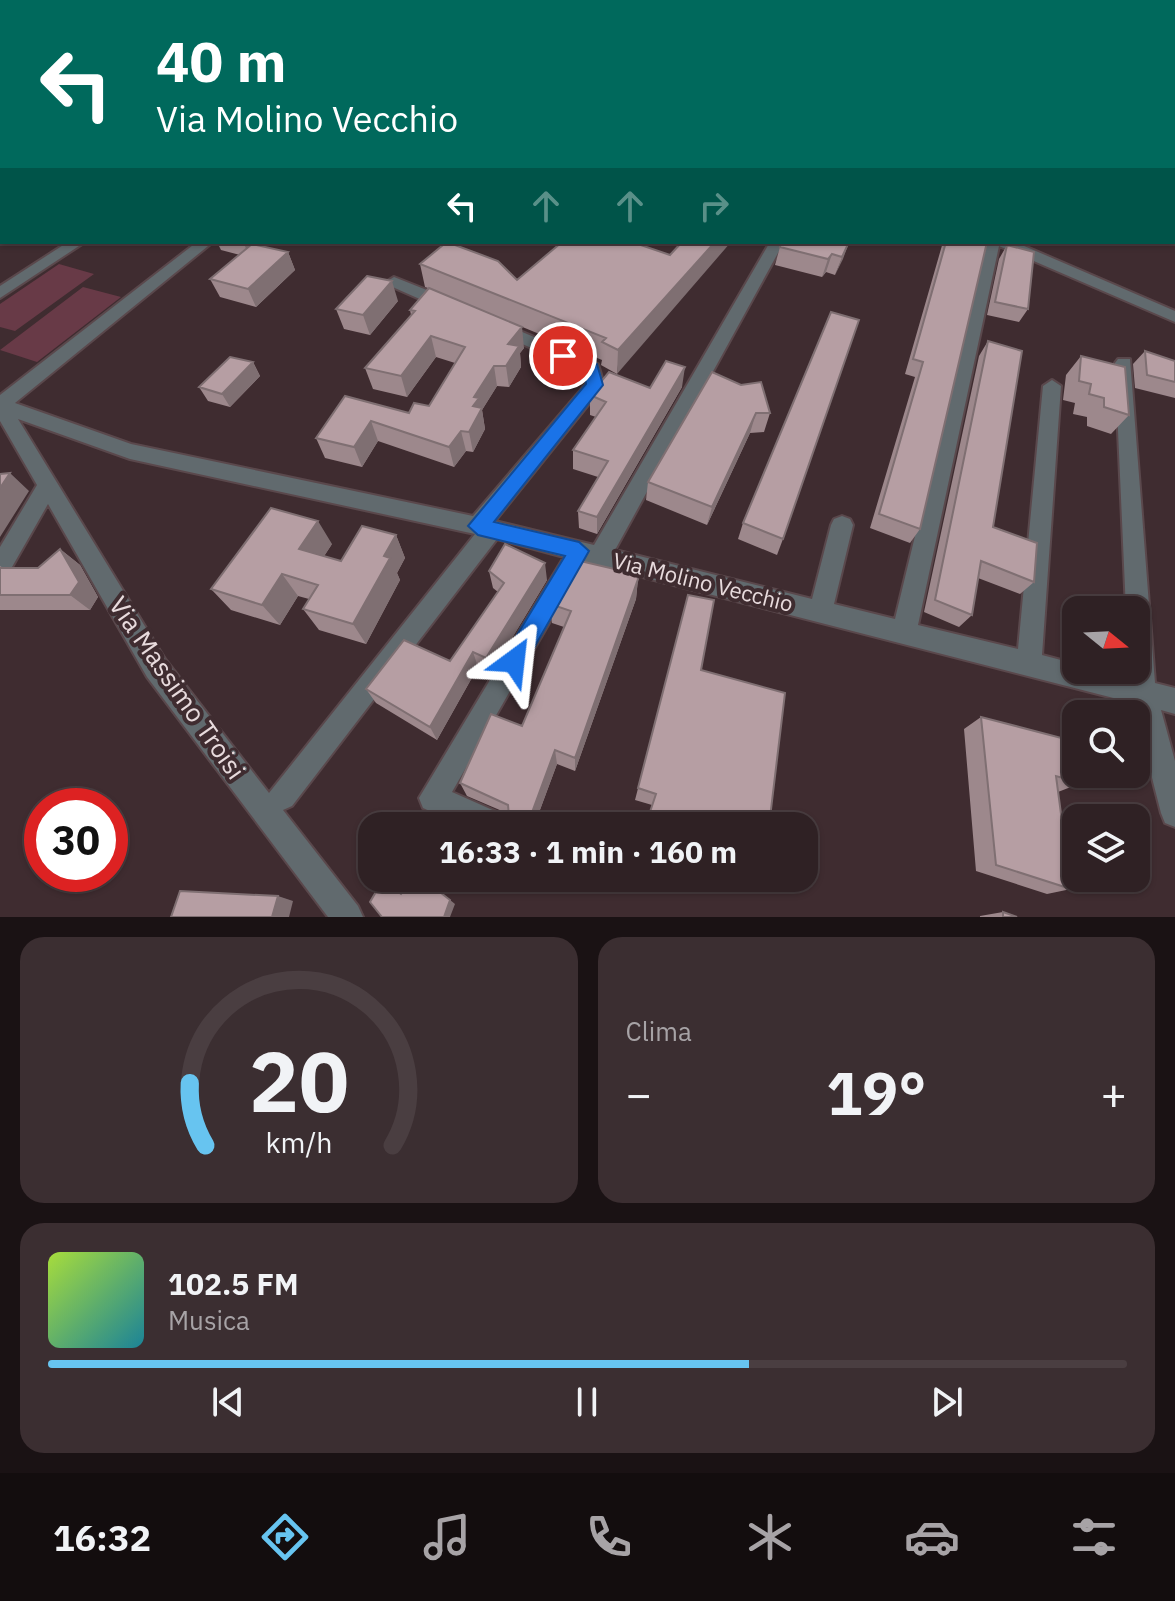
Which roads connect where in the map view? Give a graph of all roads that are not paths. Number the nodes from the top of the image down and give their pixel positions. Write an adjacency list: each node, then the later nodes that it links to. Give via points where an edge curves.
1 (75, 244): 7 (street)
2 (203, 244): 11 (street)
3 (776, 244): 15 (street)
4 (998, 244): 18 (street)
5 (1000, 244): 8 (street)
6 (394, 282): 14 (street, via 592,368 595,385)
7 (0, 293)
8 (1175, 317)
9 (1124, 363): 20 (street)
10 (1052, 386): 19 (street)
11 (0, 405): 12 (street, Via Massimo Troisi); 14 (street, Via Molino Vecchio, via 130,451)
12 (46, 488): 16 (street); 25 (street, Via Massimo Troisi, via 156,668)
13 (842, 525): 17 (street)
14 (485, 528): 15 (street, Via Molino Vecchio); 22 (street)
15 (589, 554): 17 (street, Via Molino Vecchio); 23 (street, via 433,798)
16 (0, 567)
17 (820, 612): 18 (street, Via Molino Vecchio)
18 (904, 633): 19 (street, Via Molino Vecchio)
19 (1029, 665): 20 (street, Via Molino Vecchio)
20 (1143, 693): 21 (street, Via Molino Vecchio); 24 (street)
21 (1175, 701)
22 (282, 796)
23 (464, 812)
24 (1175, 813)
25 (347, 917)

